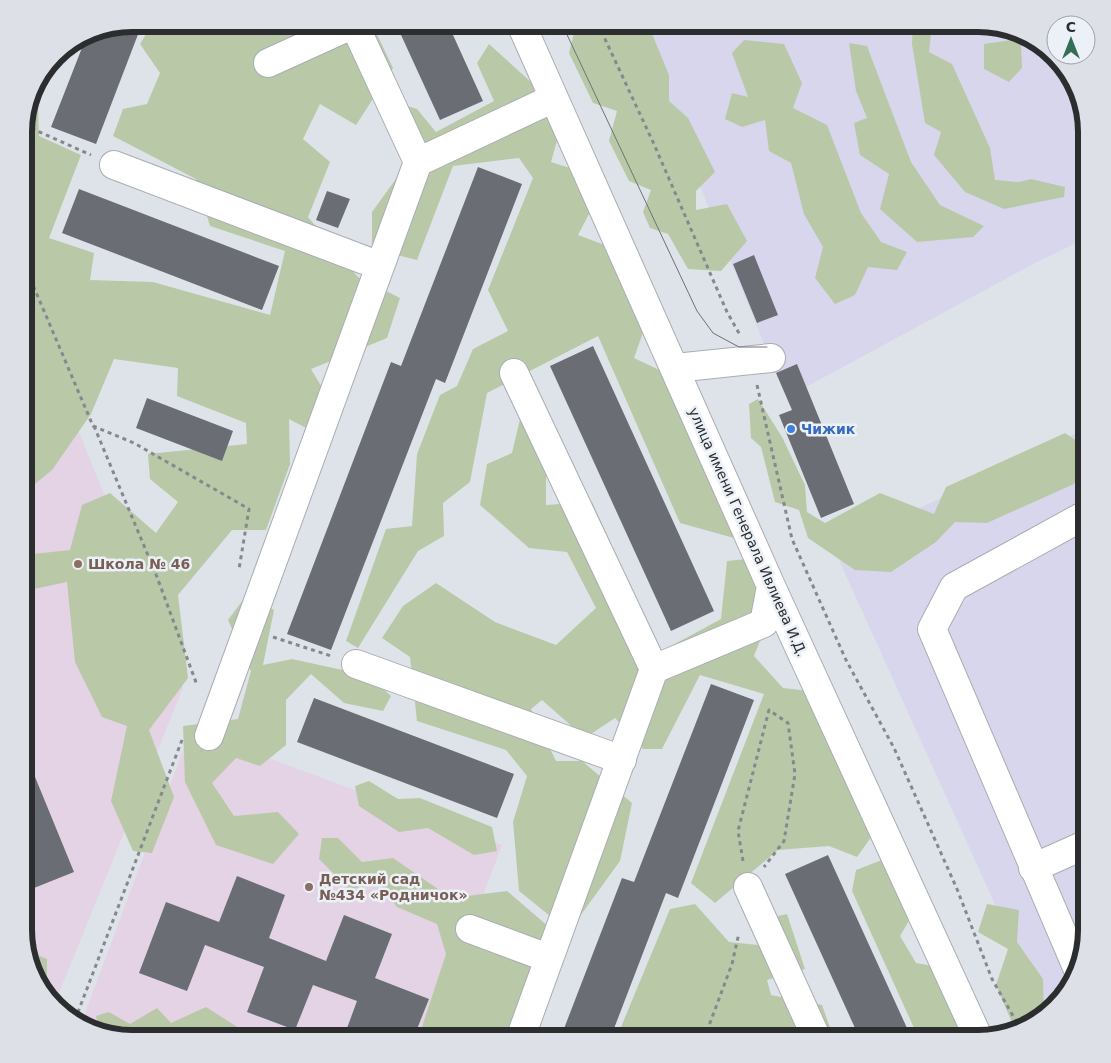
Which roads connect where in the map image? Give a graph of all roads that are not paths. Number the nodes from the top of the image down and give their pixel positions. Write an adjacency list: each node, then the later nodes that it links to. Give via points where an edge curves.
1 (335, 33): 4 (street)
2 (358, 33): 6 (street)
3 (525, 33): 5 (street, улица имени Генерала Ивлиева И.Д.)
4 (268, 63)
5 (554, 98): 6 (street); 10 (street, улица имени Генерала Ивлиева И.Д.)
6 (418, 162): 8 (street)
7 (114, 165): 8 (street)
8 (380, 266): 16 (street)
9 (761, 359): 10 (street)
10 (675, 368): 13 (street, улица имени Генерала Ивлиева И.Д.)
11 (514, 373): 15 (street)
12 (1078, 519): 19 (street, via 954,587 932,629)
13 (771, 586): 15 (street, via 764,623); 26 (street, улица имени Генерала Ивлиева И.Д.)
14 (356, 664): 17 (street)
15 (654, 669): 17 (street)
16 (211, 732)
17 (622, 760): 22 (street)
18 (1078, 848): 19 (street)
19 (1033, 868): 23 (street)
20 (748, 888): 25 (street)
21 (470, 929): 22 (street)
22 (548, 958): 24 (street)
23 (1074, 960)
24 (523, 1030)
25 (813, 1030)
26 (975, 1030)

